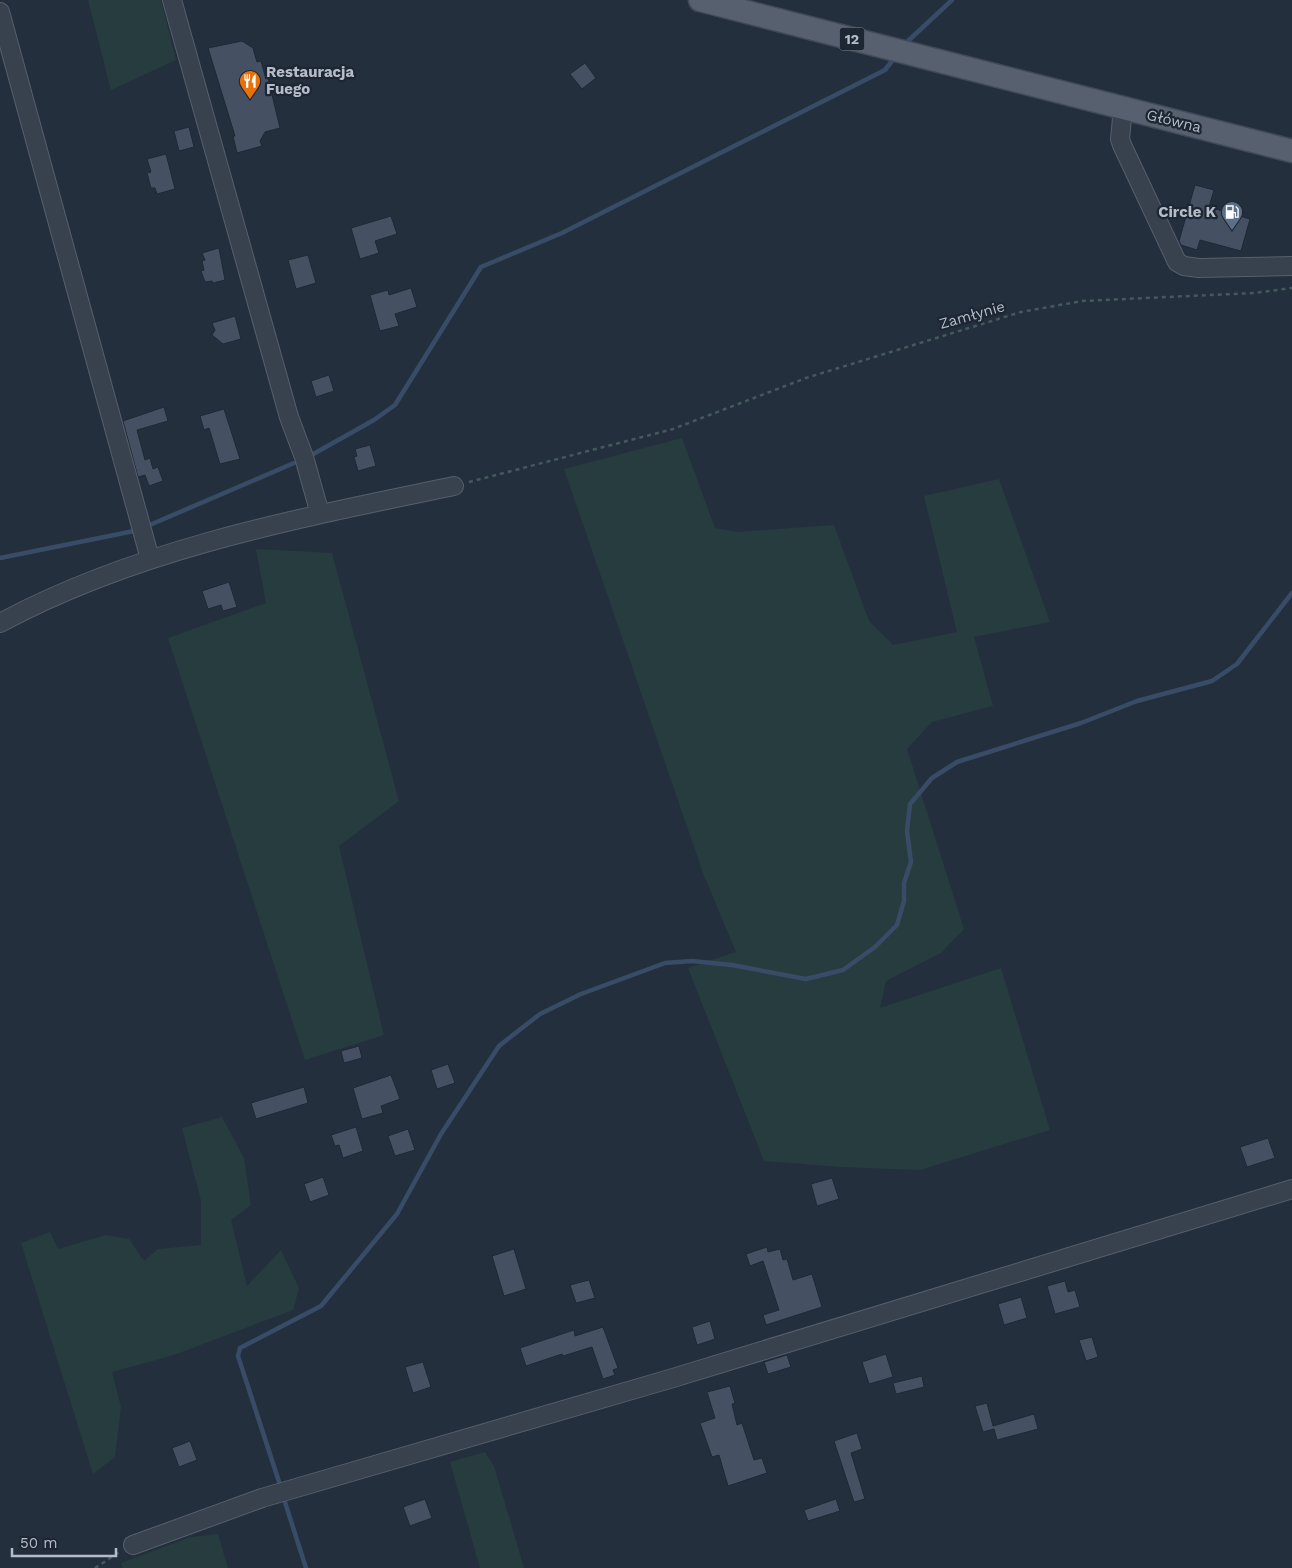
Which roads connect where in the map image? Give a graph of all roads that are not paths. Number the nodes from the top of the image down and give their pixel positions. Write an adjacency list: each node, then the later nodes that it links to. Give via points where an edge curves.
1 (172, 0): 8 (street, via 289,417)
2 (700, 0): 4 (main road, Główna / 12)
3 (0, 12): 9 (street)
4 (1124, 108): 5 (main road, Główna / 12); 6 (street, via 1122,145 1177,262 1199,268)
5 (1292, 151)
6 (1292, 266)
7 (454, 486): 8 (street)
8 (320, 514): 9 (street)
9 (150, 559): 10 (street, via 34,605)
10 (0, 623)
11 (1292, 1189): 12 (street, via 672,1378 262,1498)
12 (133, 1545)

